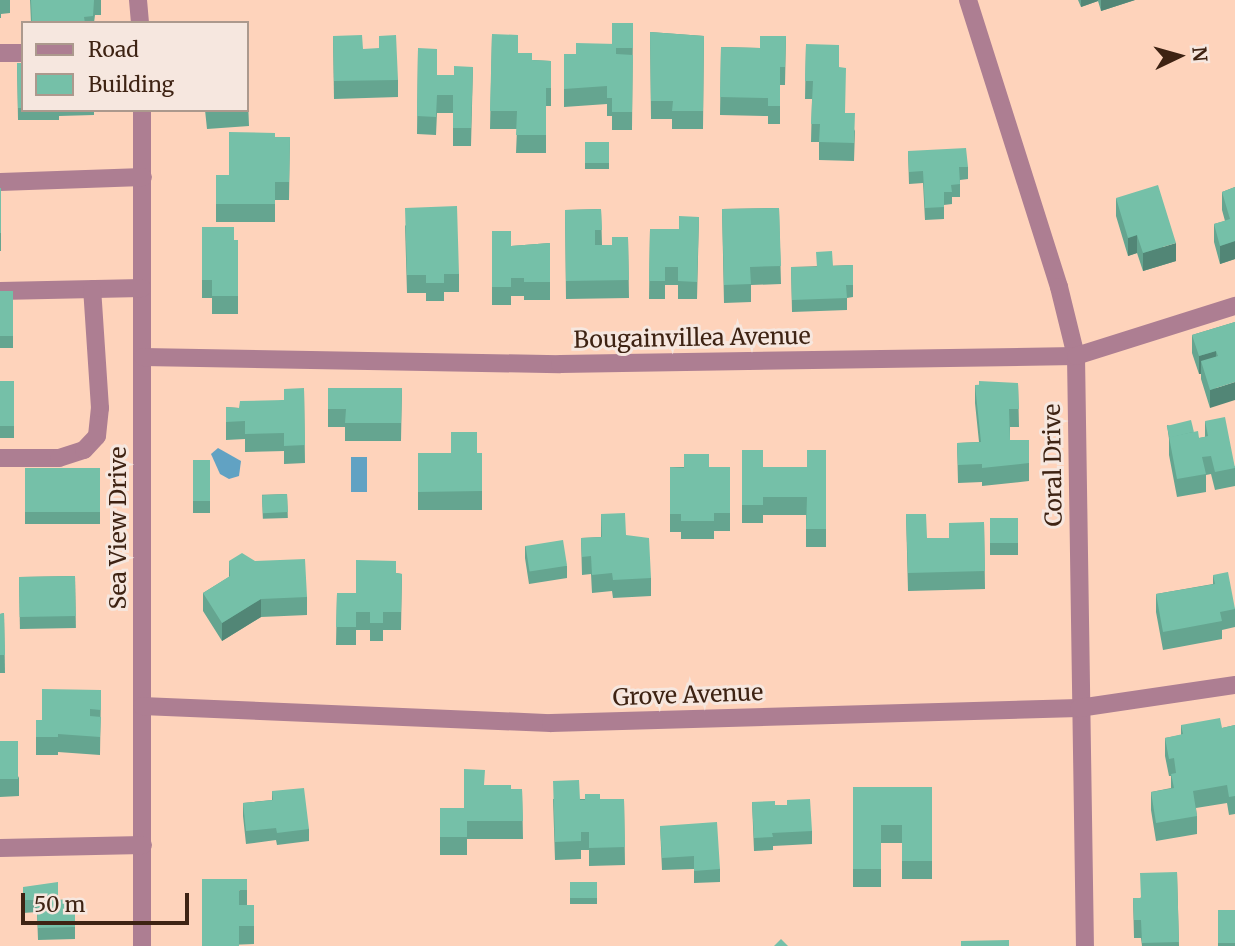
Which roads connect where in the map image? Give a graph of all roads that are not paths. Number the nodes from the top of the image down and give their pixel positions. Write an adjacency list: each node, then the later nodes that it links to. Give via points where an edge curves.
1 (138, 0): 3 (street)
2 (968, 0): 14 (street, Coral Drive, via 1059,287)
3 (140, 21)
4 (0, 53): 5 (street)
5 (21, 53)
6 (142, 112): 7 (street, Sea View Drive)
7 (143, 177): 8 (street); 9 (street, Sea View Drive)
8 (0, 181)
9 (142, 288): 10 (street); 13 (street, Sea View Drive)
10 (92, 289): 11 (street); 15 (street, via 100,408 97,436 83,450 59,458)
11 (0, 291)
12 (1235, 306): 14 (street, Bougainvillea Avenue)
13 (143, 356): 14 (street, Bougainvillea Avenue, via 560,364); 17 (street, Sea View Drive)
14 (1076, 356): 18 (street, Coral Drive)
15 (0, 458)
16 (1235, 685): 18 (street, Grove Avenue)
17 (142, 706): 18 (street, Grove Avenue, via 547,723); 19 (street, Sea View Drive)
18 (1079, 708): 22 (street, Coral Drive)
19 (143, 845): 20 (street); 21 (street, Sea View Drive)
20 (0, 848)
21 (142, 946)
22 (1085, 946)

